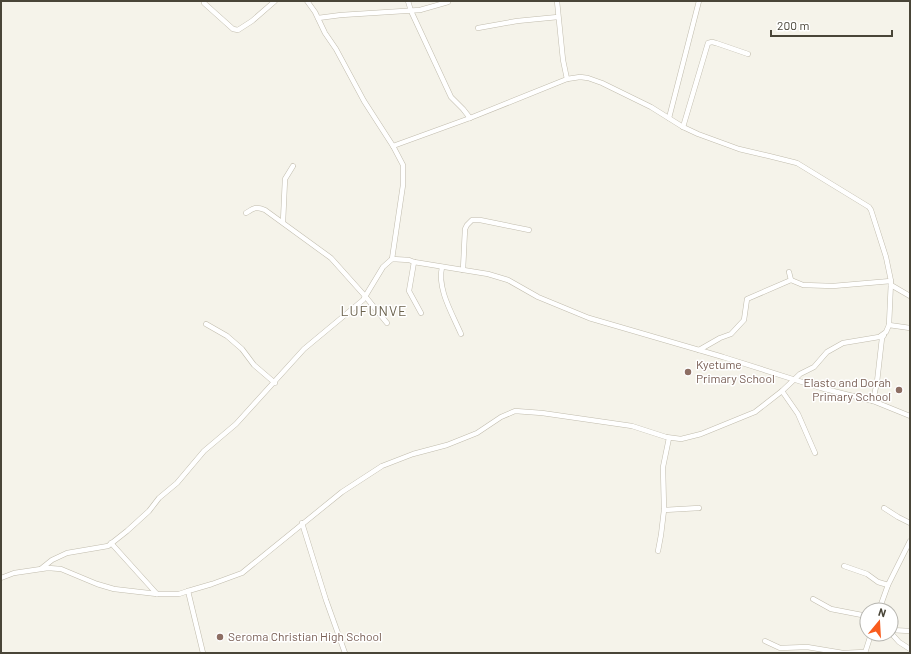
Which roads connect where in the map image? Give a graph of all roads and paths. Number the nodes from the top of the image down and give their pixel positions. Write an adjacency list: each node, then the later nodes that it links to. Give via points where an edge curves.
1 (275, 1): 7 (street, via 238,30 233,29)
2 (307, 1): 10 (street)
3 (408, 1): 8 (street)
4 (557, 1): 9 (street)
5 (699, 1): 15 (street)
6 (448, 2): 8 (street)
7 (204, 3)
8 (411, 11): 10 (street); 14 (street, via 451,97)
9 (558, 17): 11 (street, via 518,20); 13 (street)
10 (318, 18): 17 (street, via 364,101)
11 (478, 28)
12 (748, 54): 16 (street, via 716,43 708,43)
13 (567, 79): 14 (street); 15 (street, via 580,77 602,83)
14 (470, 118): 17 (street)
15 (669, 118): 16 (street)
16 (682, 127): 28 (street, via 739,150 796,164 865,204 871,210 886,257)
17 (393, 146): 22 (street, via 402,165 403,185)
18 (293, 166): 20 (street, via 285,179)
19 (246, 213): 20 (street, via 254,207 259,208)
20 (283, 222): 29 (street, via 331,258)
21 (529, 230): 25 (street, via 472,220 465,229)
22 (392, 259): 23 (street); 29 (street, via 383,267)
23 (414, 262): 24 (street); 31 (street, via 409,291)
24 (442, 267): 25 (street); 37 (street, via 442,287)
25 (463, 270): 38 (street, via 508,280 538,297 589,318)
26 (789, 272): 27 (street)
27 (791, 280): 28 (street, via 803,285 833,286); 38 (street, via 747,299 744,320 732,334)
28 (891, 283): 30 (street); 34 (street)
29 (365, 296): 32 (street); 40 (street, via 304,349)
30 (910, 296)
31 (421, 313)
32 (387, 323)
33 (206, 324): 40 (street, via 227,336)
34 (889, 325): 35 (street); 36 (street)
35 (910, 328)
36 (886, 332): 39 (street, via 879,337 842,343 827,352 814,367); 42 (street, via 882,338)
37 (461, 334)
38 (699, 350): 39 (street)
39 (793, 380): 41 (street); 42 (street)
40 (275, 383): 52 (street, via 236,424 204,451 149,511)
41 (782, 391): 44 (street, via 755,412 740,419 701,434 681,439); 45 (street, via 798,414)
42 (872, 402): 43 (street)
43 (910, 416)
44 (669, 438): 48 (street, via 662,467); 49 (street, via 632,426 515,411 501,417 477,434 382,466 342,492)
45 (815, 453)
46 (699, 508): 48 (street)
47 (884, 508): 50 (street)
48 (664, 510): 53 (street)
49 (302, 523): 58 (street, via 242,573); 70 (street)
50 (910, 524)
51 (910, 541): 57 (street)
52 (111, 543): 55 (street, via 108,546 67,553); 59 (street)
53 (658, 551)
54 (844, 566): 57 (street)
55 (42, 568): 56 (street); 59 (street, via 61,569 114,589)
56 (1, 578)
57 (888, 585): 61 (street)
58 (188, 591): 59 (street, via 180,594); 69 (street)
59 (157, 594)
60 (813, 599): 62 (street, via 830,609)
61 (882, 602)
62 (859, 614)
63 (910, 631): 64 (street)
64 (899, 632)
65 (766, 641): 71 (street, via 780,648)
66 (868, 642): 71 (street)
67 (899, 642): 68 (street)
68 (910, 649)
69 (203, 653)
70 (345, 653)
71 (865, 653)

